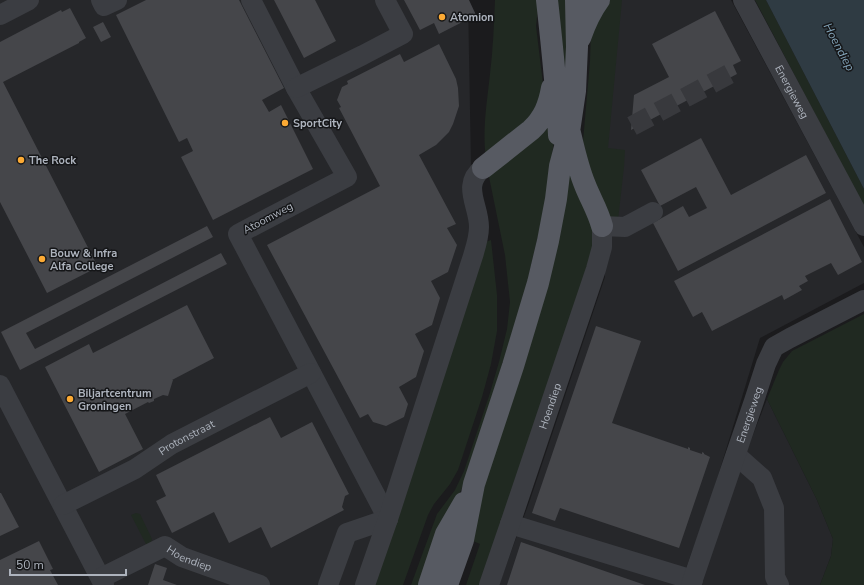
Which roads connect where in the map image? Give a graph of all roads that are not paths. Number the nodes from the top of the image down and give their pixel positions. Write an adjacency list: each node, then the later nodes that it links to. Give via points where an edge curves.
1 (29, 0): 10 (street)
2 (101, 0): 3 (street, via 104,6)
3 (117, 0)
4 (251, 0): 13 (street, Atoomweg)
5 (385, 0): 13 (street, via 403,34)
6 (547, 0): 12 (main road)
7 (576, 0): 11 (main road)
8 (599, 0): 11 (main road, via 592,9)
9 (743, 0): 19 (street, Energieweg)
10 (0, 15)
11 (577, 47): 14 (main road, via 575,91)
12 (554, 67): 15 (main road); 16 (main road, via 550,98 544,115 531,130)
13 (296, 88): 21 (street, Atoomweg, via 347,177 238,234)
14 (569, 132): 15 (main road); 18 (main road, via 585,185)
15 (560, 166): 24 (main road, via 551,227 538,283)
16 (483, 168): 26 (street, via 477,173 472,184 479,226 473,256)
17 (653, 212): 18 (street, via 626,227)
18 (602, 226): 27 (street, Hoendiep, via 602,247 596,269)
19 (864, 226)
20 (864, 300): 23 (street, Energieweg, via 774,346)
21 (311, 373): 25 (street, Protonstraat, via 172,444 135,469); 26 (street)
22 (1, 389): 25 (street)
23 (736, 455): 29 (street, Energieweg); 36 (street, via 762,478 774,508 775,577)
24 (474, 484): 33 (main road, via 446,534); 34 (main road, via 463,540)
25 (62, 505): 28 (street)
26 (388, 519): 31 (street, via 347,534); 32 (street)
27 (510, 524): 29 (street, Energieweg); 35 (street, Hoendiep)
28 (103, 582): 30 (street, Hoendiep, via 165,546 182,557)
29 (692, 582)
30 (260, 585)
31 (328, 585)
32 (365, 585)
33 (429, 585)
34 (447, 585)
35 (489, 585)
36 (779, 585)

